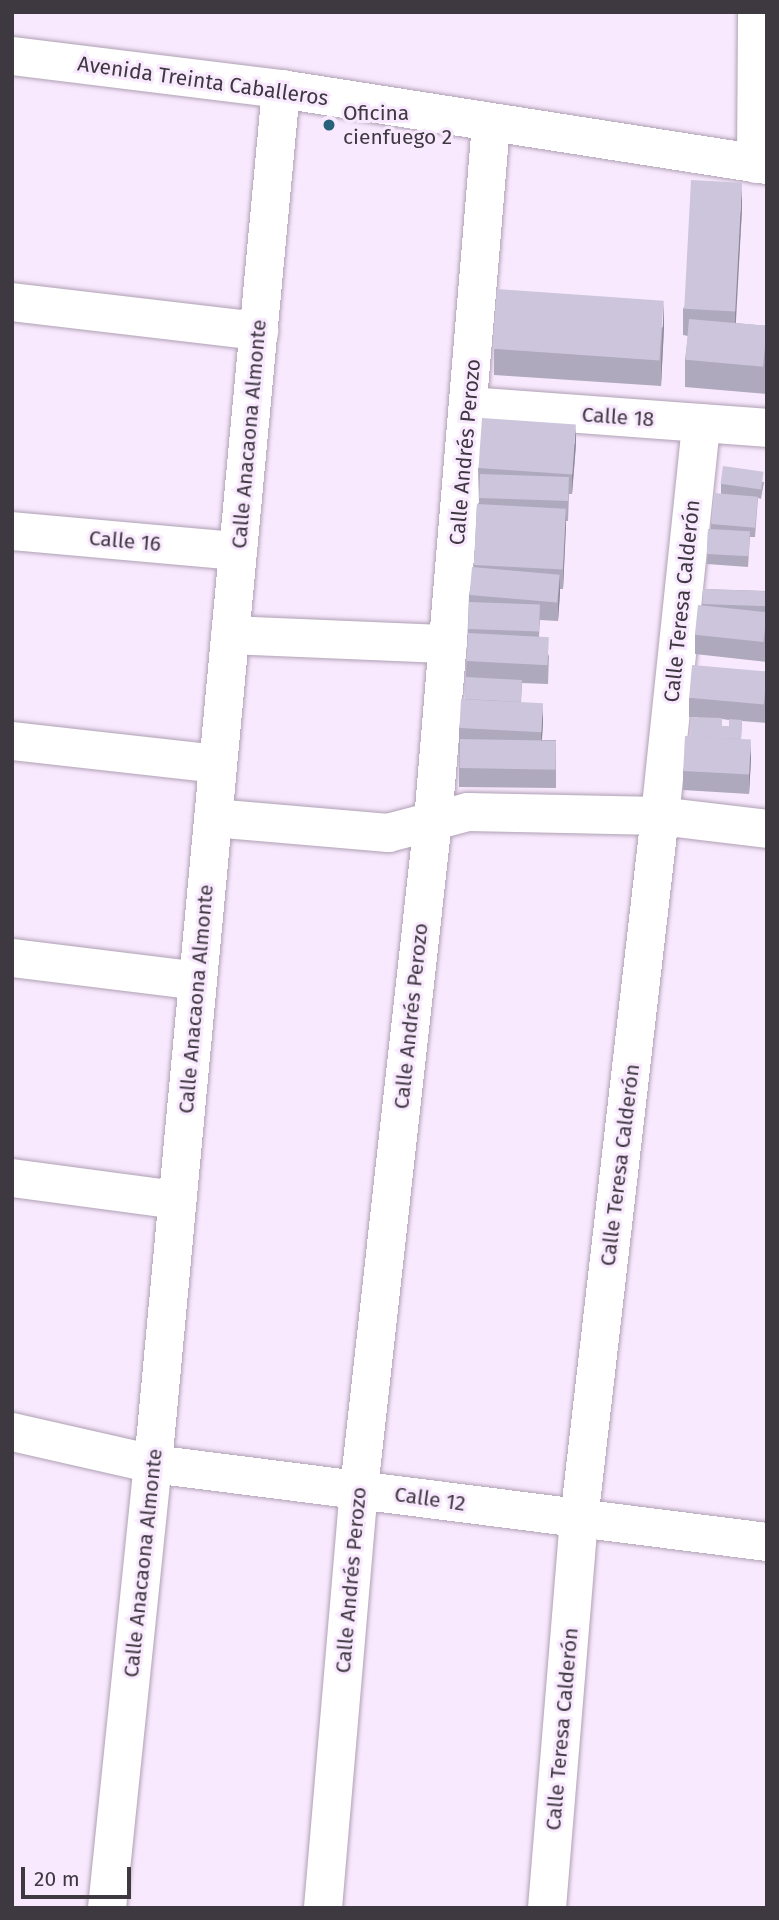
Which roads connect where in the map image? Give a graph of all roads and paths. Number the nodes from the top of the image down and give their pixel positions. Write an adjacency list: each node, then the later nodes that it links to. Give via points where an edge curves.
1 (757, 12): 5 (street)
2 (12, 56): 3 (street, Avenida Treinta Caballeros)
3 (281, 89): 4 (street, Avenida Treinta Caballeros); 7 (street, Calle Anacaona Almonte)
4 (491, 124): 5 (street, Avenida Treinta Caballeros); 8 (street, Calle Andrés Perozo)
5 (761, 165)
6 (12, 302): 7 (street)
7 (259, 331): 12 (street, Calle Anacaona Almonte)
8 (470, 406): 9 (street, Calle 18); 14 (street, Calle Andrés Perozo)
9 (701, 423): 10 (street, Calle 18); 17 (street, Calle Teresa Calderón)
10 (767, 428)
11 (12, 531): 12 (street, Calle 16)
12 (238, 551): 13 (street, Calle Anacaona Almonte)
13 (230, 635): 14 (street); 16 (street, Calle Anacaona Almonte)
14 (448, 644): 19 (street, Calle Andrés Perozo)
15 (12, 741): 16 (street)
16 (218, 764): 18 (street, Calle Anacaona Almonte)
17 (660, 816): 19 (street, via 468,812); 20 (street); 28 (street, Calle Teresa Calderón)
18 (213, 818): 19 (street, via 388,833); 22 (street, Calle Anacaona Almonte)
19 (433, 821): 27 (street, Calle Andrés Perozo)
20 (767, 829)
21 (12, 958): 22 (street)
22 (198, 981): 24 (street, Calle Anacaona Almonte)
23 (12, 1178): 24 (street)
24 (177, 1200): 26 (street, Calle Anacaona Almonte)
25 (12, 1432): 26 (street, Calle 12)
26 (153, 1464): 27 (street, Calle 12); 30 (street, Calle Anacaona Almonte)
27 (359, 1489): 28 (street, Calle 12); 31 (street, Calle Andrés Perozo)
28 (579, 1520): 29 (street, Calle 12); 32 (street, Calle Teresa Calderón)
29 (767, 1542)
30 (107, 1908)
31 (324, 1908)
32 (547, 1908)

